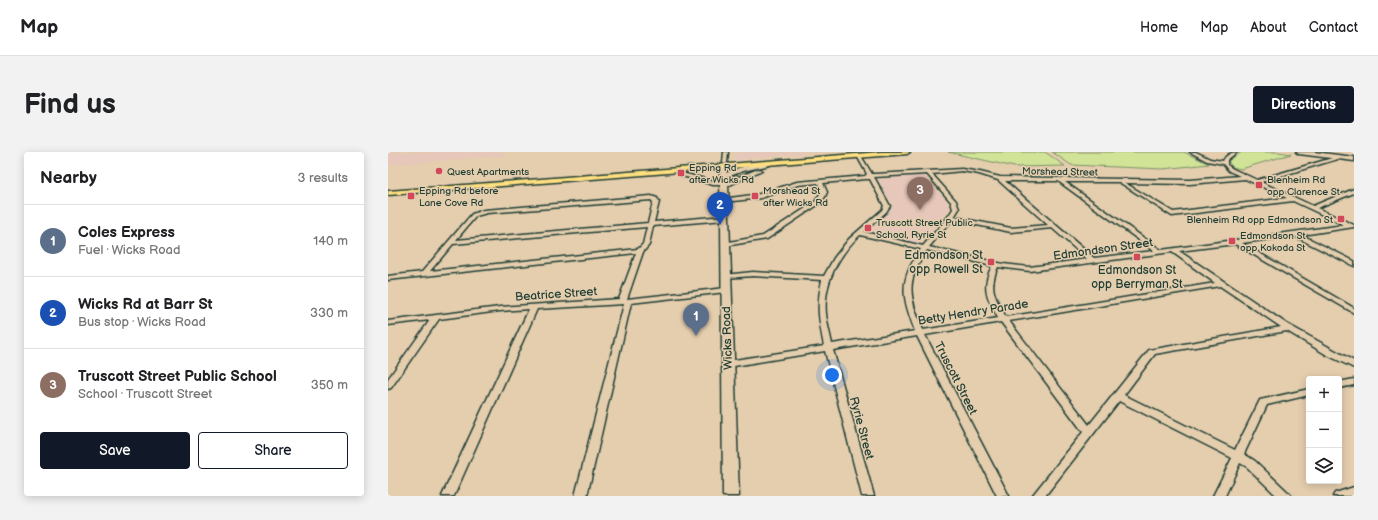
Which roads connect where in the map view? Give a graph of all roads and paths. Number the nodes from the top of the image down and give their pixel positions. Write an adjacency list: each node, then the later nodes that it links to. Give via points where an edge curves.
1 (727, 152): 13 (street, Wicks Road)
2 (875, 152): 13 (main road)
3 (907, 152): 8 (main road)
4 (1192, 152): 12 (street, via 1209,160)
5 (1235, 152): 12 (street)
6 (1299, 152): 9 (main road)
7 (1309, 152): 10 (main road)
8 (859, 156): 11 (main road); 17 (street, Ryrie Street)
9 (1326, 157): 10 (main road); 24 (street)
10 (1354, 158)
11 (768, 163): 13 (main road); 19 (main road, via 741,169)
12 (1224, 163): 18 (street)
13 (727, 165): 19 (main road, Wicks Road); 26 (main road); 26 (main road)
14 (760, 170): 19 (street, via 730,183)
15 (928, 172): 17 (street, Morshead Street); 20 (street, Morshead Street, via 962,170); 31 (street, via 955,204 956,211)
16 (682, 175): 19 (street, via 713,183)
17 (871, 177): 22 (street, Morshead Street); 35 (street, Ryrie Street, via 887,206)
18 (1246, 177): 23 (street, Morshead Street, via 1190,182); 24 (street)
19 (725, 179): 28 (main road, Wicks Road)
20 (1000, 179): 21 (street, Morshead Street); 33 (street)
21 (1059, 180): 23 (street, Morshead Street); 43 (street)
22 (820, 181): 28 (street, Morshead Street, via 792,185 756,197); 39 (street, via 824,192 817,203 774,232 761,239)
23 (1120, 181): 27 (street, via 1172,214)
24 (1257, 182): 27 (street)
25 (1354, 191): 29 (street)
26 (388, 192)
27 (1294, 199): 29 (street)
28 (724, 200): 30 (main road, Wicks Road)
29 (1313, 208): 34 (street)
30 (725, 218): 32 (street); 39 (main road, Wicks Road)
31 (950, 218): 33 (street, via 1011,230); 40 (street, Truscott Street)
32 (650, 226): 37 (street); 37 (street, via 656,202 655,199 645,197 486,211 474,215); 42 (street, via 646,245)
33 (1053, 226): 44 (street)
34 (1353, 226): 36 (street, Edmondson Street)
35 (860, 233): 40 (street, Edmondson Street); 50 (street, Ryrie Street, via 843,250)
36 (1296, 234): 38 (street, Edmondson Street); 45 (street)
37 (451, 242): 47 (street)
38 (1237, 242): 41 (street, Edmondson Street); 55 (street)
39 (725, 244): 48 (main road, Wicks Road)
40 (925, 248): 46 (street, Edmondson Street); 60 (street, Truscott Street, via 914,262 907,280 910,310)
41 (1173, 250): 43 (street, Edmondson Street); 51 (street)
42 (640, 251): 47 (street); 53 (street)
43 (1160, 252): 44 (street, Edmondson Street)
44 (1093, 261): 46 (street, Edmondson Street, via 1030,269)
45 (1354, 264)
46 (996, 265): 57 (street, via 989,285 991,297)
47 (424, 274): 49 (street)
48 (726, 276): 50 (street, via 753,274); 52 (main road, Wicks Road)
49 (388, 278)
50 (826, 278): 61 (street, Ryrie Street, via 822,314)
51 (1222, 284): 57 (street, Betty Hendry Parade); 59 (street)
52 (726, 290): 53 (street, Beatrice Street); 62 (main road, Wicks Road)
53 (625, 302): 54 (street, Beatrice Street); 73 (street)
54 (534, 307): 56 (street, Beatrice Street); 72 (street)
55 (1354, 311)
56 (436, 317): 58 (street, Beatrice Street); 66 (street)
57 (1003, 319): 60 (street, Betty Hendry Parade); 69 (street)
58 (388, 323)
59 (1286, 329): 63 (street); 68 (street, via 1152,352)
60 (920, 333): 61 (street, Betty Hendry Parade); 76 (street, Truscott Street)
61 (828, 347): 62 (street, Betty Hendry Parade); 75 (street, Ryrie Street)
62 (728, 364): 74 (main road, Wicks Road)
63 (1354, 365)
64 (1354, 382): 65 (street)
65 (1342, 384)
66 (388, 386)
67 (1306, 393): 70 (street, via 1263,402)
68 (1118, 396): 69 (street); 70 (street)
69 (1089, 432): 77 (street)
70 (1238, 456): 78 (street); 79 (street, via 1251,464)
71 (1354, 492): 80 (street)
72 (448, 496)
73 (581, 496)
74 (731, 496)
75 (868, 496)
76 (1003, 496)
77 (1038, 496)
78 (1219, 496)
79 (1285, 496)
80 (1339, 496)

